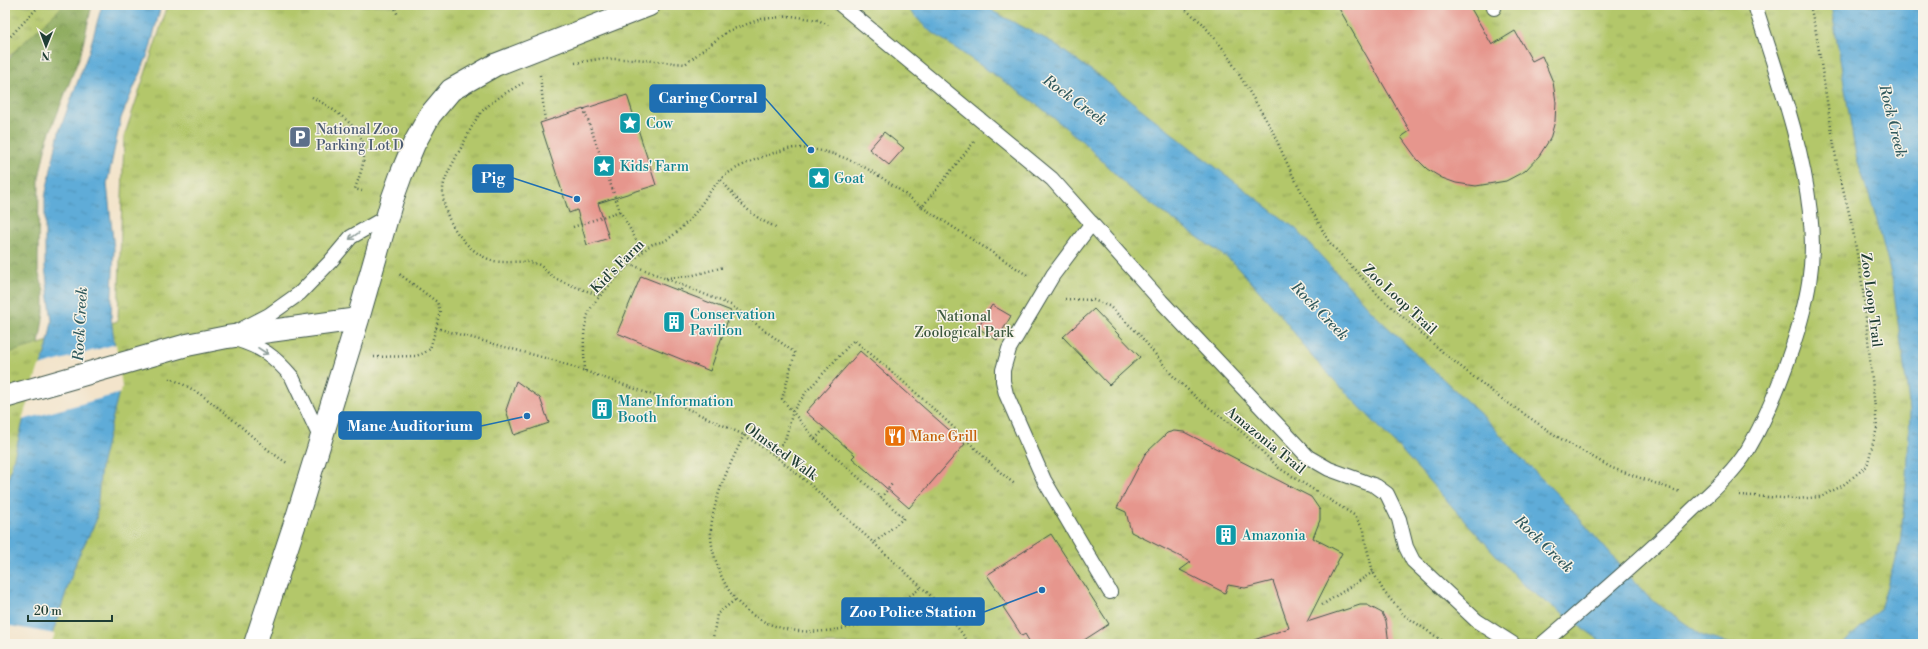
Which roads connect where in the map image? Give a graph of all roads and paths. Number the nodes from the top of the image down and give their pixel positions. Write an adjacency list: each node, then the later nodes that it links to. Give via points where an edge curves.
1 (40, 5): 10 (path)
2 (394, 5): 8 (path)
3 (649, 5): 24 (street, via 495,65 452,90 430,115 414,144)
4 (841, 5): 25 (lane, via 1052,179)
5 (1180, 5): 54 (path, Zoo Loop Trail, via 1202,23 1225,51 1271,128 1292,174 1329,242 1379,296 1499,397 1561,439 1612,468)
6 (1755, 5): 68 (lane, via 1800,156 1810,210 1812,264 1800,323 1768,413 1746,452 1726,478 1652,549)
7 (1810, 5): 55 (path, Zoo Loop Trail, via 1837,164 1852,225 1863,289 1877,428 1867,466 1842,486 1820,497 1796,499)
8 (398, 16)
9 (830, 25): 11 (path, via 818,20 792,16 761,19 728,31 684,64 599,59)
10 (5, 42)
11 (574, 64)
12 (547, 73): 13 (path)
13 (540, 75): 14 (path); 18 (path)
14 (534, 78)
15 (527, 82): 36 (path, via 509,91 480,114 469,132 447,174 443,189 449,218 465,243 479,254 493,261 537,264 551,276)
16 (312, 97): 21 (path, via 350,122 360,138 365,148 355,189)
17 (584, 109): 23 (path)
18 (545, 121)
19 (977, 139): 22 (path)
20 (721, 180): 22 (path, Kid's Farm, via 729,172 742,166 797,148 825,151 874,171); 27 (path, via 751,214); 28 (path, Kid's Farm, via 689,220 666,240 651,245)
21 (362, 191)
22 (922, 207): 33 (path, Kid's Farm)
23 (620, 211): 26 (path); 28 (path)
24 (388, 216): 38 (street); 40 (lane, one-way to 40, via 351,237 300,292 269,315)
25 (1092, 223): 60 (lane, via 1053,275 1009,349 1002,381 1044,480); 67 (lane, via 1161,301 1308,457 1329,469 1376,486 1387,494 1399,519 1406,547 1413,561 1477,622)
26 (573, 227)
27 (778, 228)
28 (643, 252): 29 (path, Kid's Farm)
29 (630, 264): 32 (path); 36 (path, Kid's Farm)
30 (724, 267): 32 (path, via 690,276)
31 (394, 271): 39 (path, via 437,302 440,311)
32 (665, 278): 34 (path)
33 (1030, 278)
34 (683, 285): 35 (path); 45 (path, via 731,305 795,353 782,399)
35 (681, 290)
36 (601, 296): 42 (path, Kid's Farm, via 591,307 585,328)
37 (1060, 299): 58 (path, Amazonia Trail, via 1093,300 1109,306 1139,334 1172,374 1199,400 1243,433 1279,468 1354,515 1364,530)
38 (358, 320): 40 (street); 48 (street)
39 (436, 328): 41 (path, via 430,349 424,353 416,356); 42 (path, Olmsted Walk)
40 (227, 337): 44 (street, via 187,345); 48 (lane, one-way to 48, via 256,346 286,370 292,377)
41 (370, 357)
42 (585, 371): 47 (path, Olmsted Walk, via 675,403)
43 (164, 376): 51 (path, via 208,398 267,450)
44 (7, 396)
45 (793, 412): 49 (path); 50 (path, via 785,440); 53 (path, via 807,391 854,340 916,392 998,472)
46 (825, 428): 49 (path)
47 (744, 435): 50 (path, Olmsted Walk); 61 (path, via 724,476 711,530 714,556 723,580)
48 (321, 439): 63 (street)
49 (815, 439): 56 (path)
50 (774, 455): 57 (path, Olmsted Walk, via 813,486)
51 (292, 466)
52 (892, 484): 56 (path)
53 (1016, 485)
54 (1684, 493)
55 (1742, 495)
56 (881, 498): 57 (path, via 904,518)
57 (874, 543): 59 (path, Olmsted Walk)
58 (1374, 572): 62 (path); 66 (path, Amazonia Trail, via 1384,592 1404,615)
59 (921, 588): 61 (path, via 887,612 864,624 815,632 782,629 755,618); 65 (path, Olmsted Walk, via 951,619)
60 (1110, 592)
61 (735, 600): 64 (path, via 717,614)
62 (1322, 605)
63 (255, 644)
64 (712, 644)
65 (970, 644)
66 (1447, 644)
67 (1513, 644)
68 (1542, 644)

